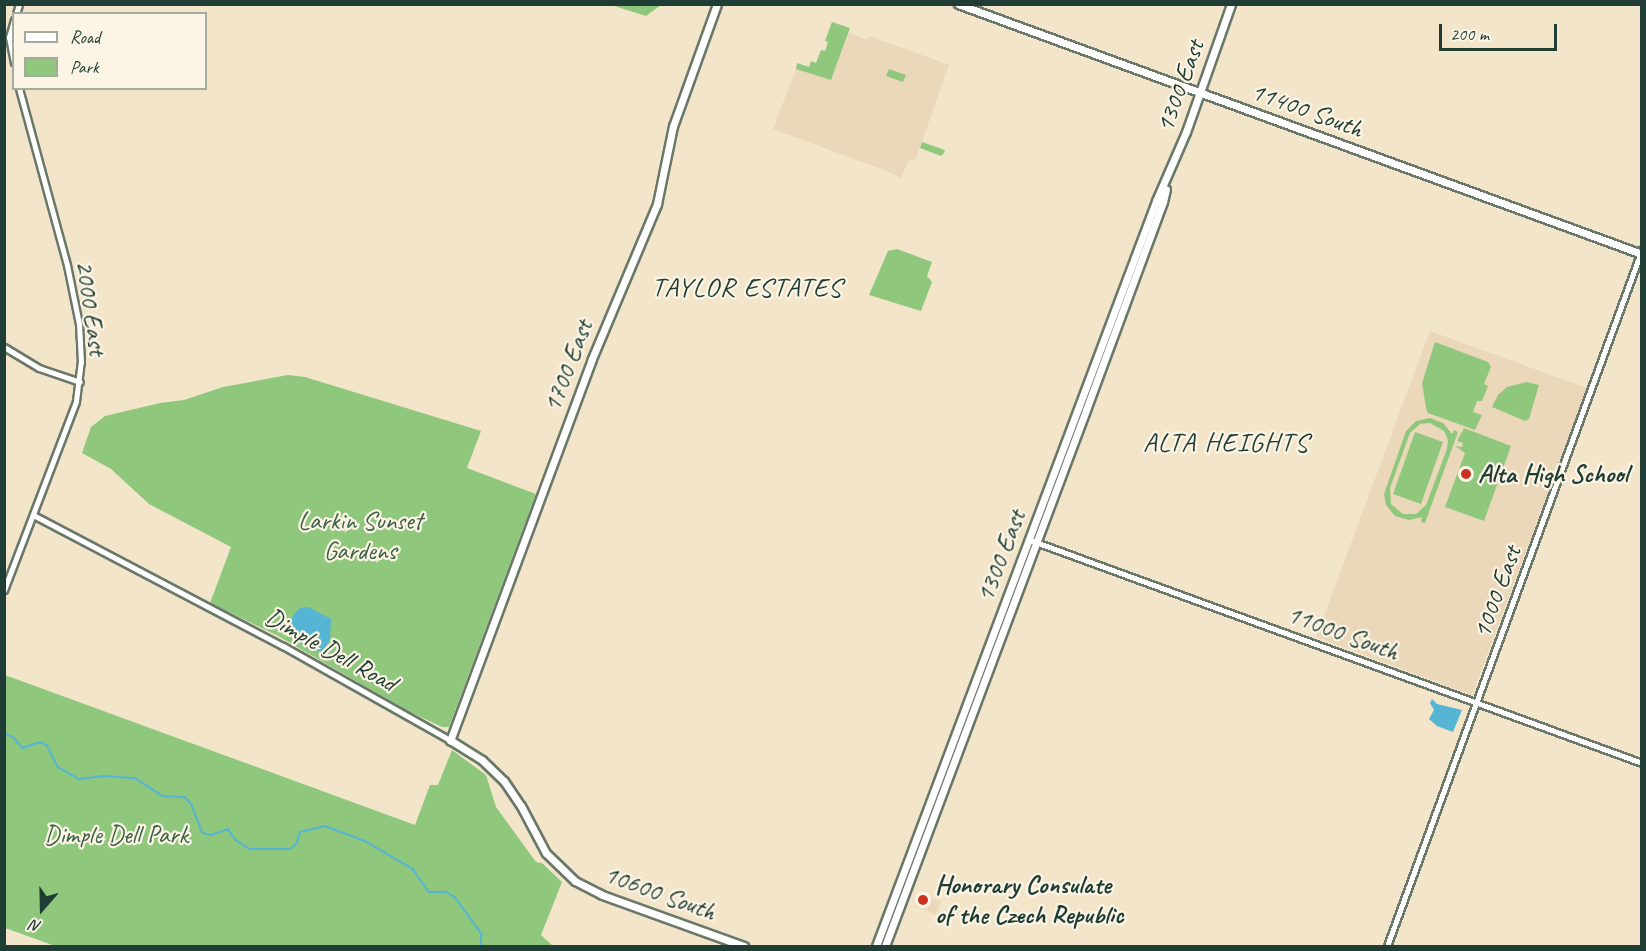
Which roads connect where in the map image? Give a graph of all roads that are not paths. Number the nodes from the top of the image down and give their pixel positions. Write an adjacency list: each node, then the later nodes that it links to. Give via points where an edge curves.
1 (717, 4): 17 (main road, 1700 East, via 673,126 657,204 592,359)
2 (958, 4): 7 (main road, 11400 South)
3 (1231, 4): 7 (main road, 1300 East)
4 (12, 27): 5 (street, via 9,37)
5 (12, 53)
6 (19, 90): 10 (street, 2000 East, via 76,310 81,345)
7 (1200, 93): 8 (main road, 11400 South); 12 (main road, 1300 East, via 1163,202)
8 (1641, 252): 15 (street, 1000 East)
9 (4, 347): 10 (street, via 39,368)
10 (80, 382): 11 (street, 2000 East)
11 (33, 515): 13 (street, 2000 East); 17 (street, Dimple Dell Road, via 277,643)
12 (1034, 541): 14 (main road, 1300 East); 15 (street, 11000 South); 16 (main road, 1300 East)
13 (4, 590)
14 (971, 696): 16 (main road, via 974,701); 21 (main road, 1300 East)
15 (1477, 703): 18 (street, 11000 South); 23 (street, 1000 East)
16 (964, 736): 22 (main road, 1300 East)
17 (450, 740): 19 (main road, Dimple Dell Road, via 482,760 504,781 522,806 542,847)
18 (1641, 763)
19 (564, 873): 20 (main road, 10600 South, via 593,891)
20 (744, 946)
21 (876, 946)
22 (885, 946)
23 (1387, 946)

